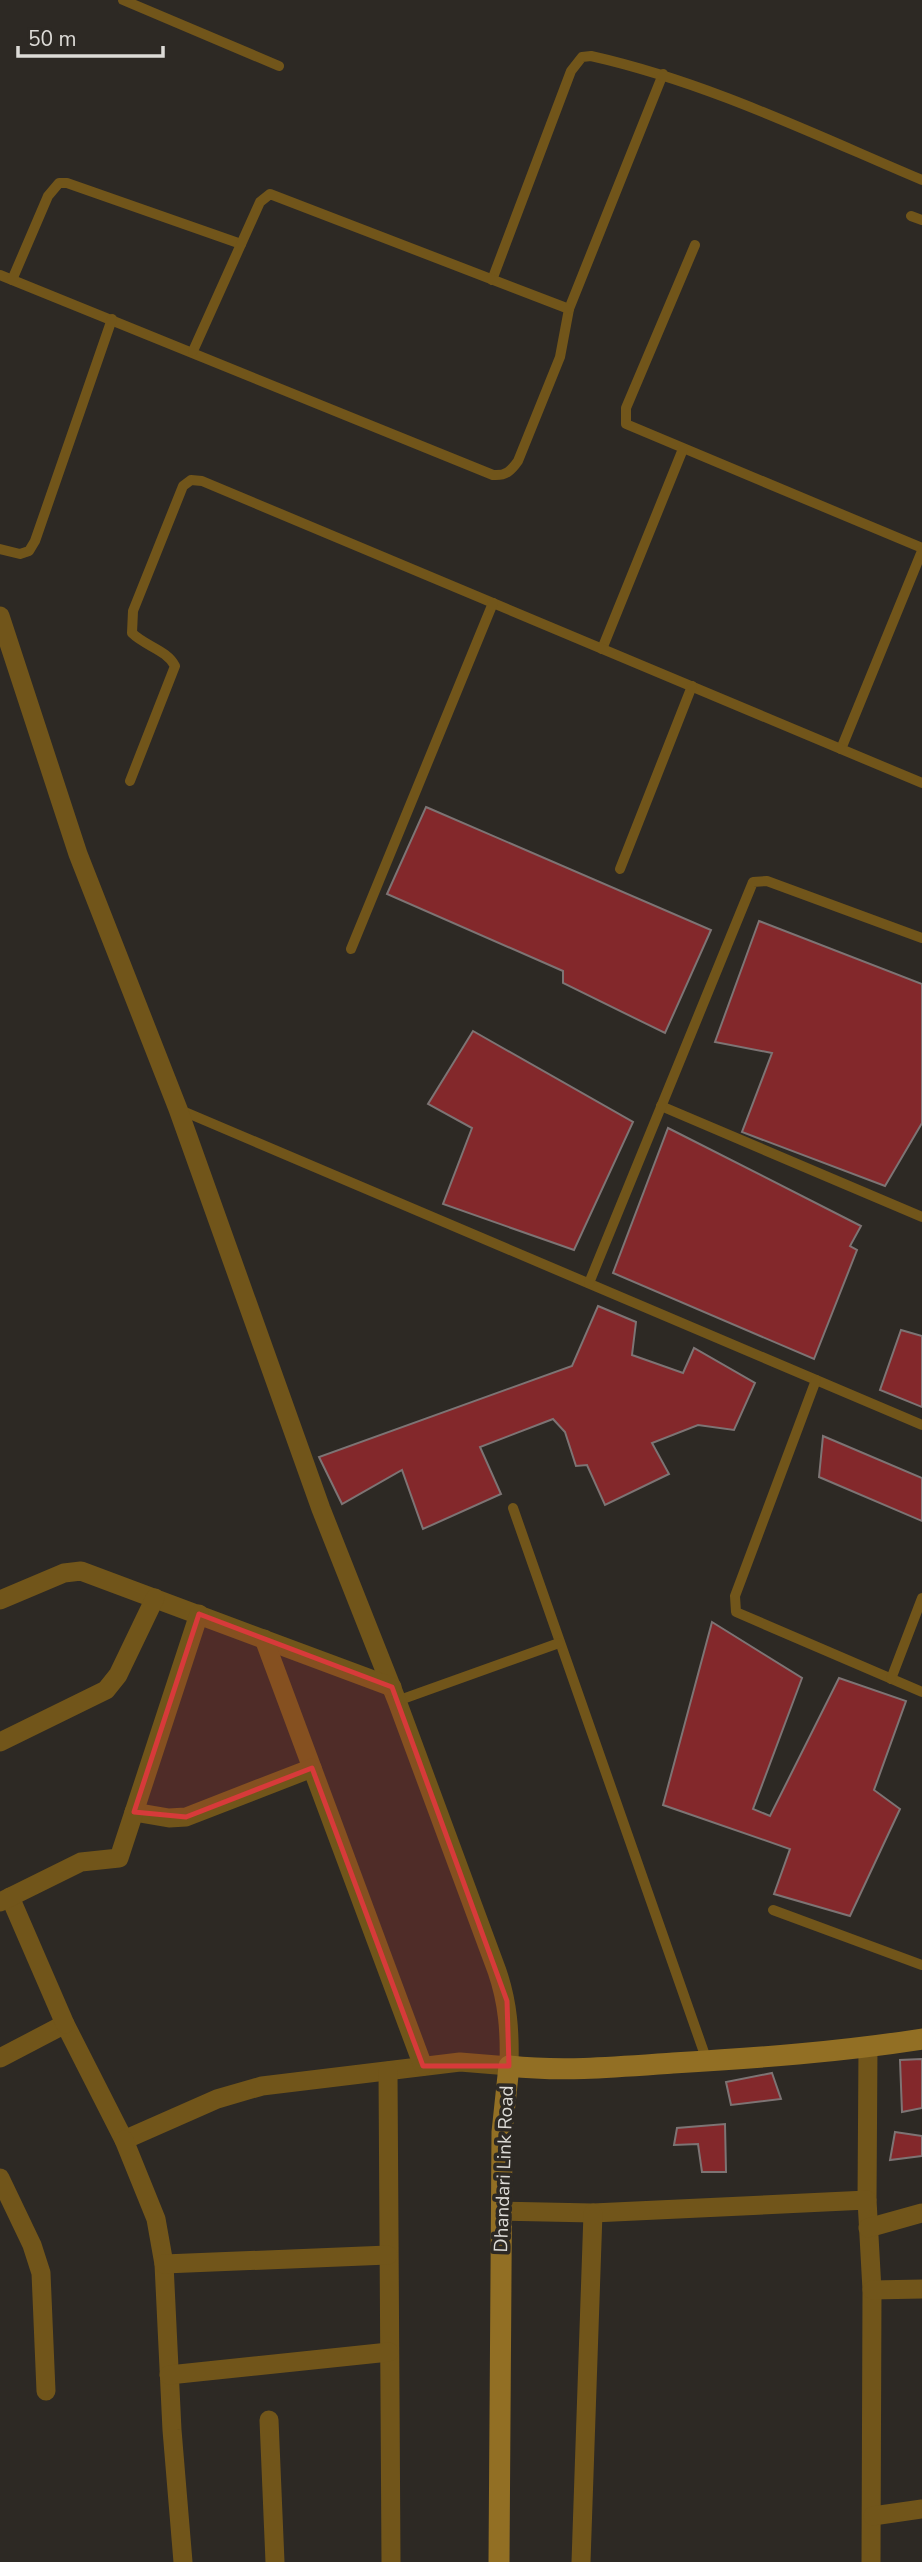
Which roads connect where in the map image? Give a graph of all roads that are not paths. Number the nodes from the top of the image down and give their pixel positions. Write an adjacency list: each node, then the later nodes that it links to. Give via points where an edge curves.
1 (123, 0): 2 (lane)
2 (279, 66)
3 (663, 74): 4 (lane); 11 (lane, via 591,56 575,63); 12 (lane)
4 (922, 180)
5 (911, 216): 6 (lane)
6 (922, 220)
7 (241, 244): 10 (lane, via 59,183 48,196); 11 (lane, via 260,202 270,194); 14 (lane)
8 (695, 245): 15 (lane, via 624,418 632,428)
9 (0, 275): 10 (lane)
10 (12, 280): 13 (lane)
11 (492, 280): 12 (lane)
12 (569, 309): 14 (lane, via 560,357 518,461 503,475 493,475)
13 (112, 319): 14 (lane); 16 (lane, via 34,541 29,551 20,554)
14 (193, 351)
15 (683, 449): 17 (lane); 20 (lane)
16 (0, 549)
17 (922, 549): 22 (lane)
18 (493, 603): 20 (lane); 23 (lane, via 191,480 183,486 131,623 132,633 165,654 175,667); 27 (lane)
19 (0, 616): 29 (street, via 78,854)
20 (602, 649): 21 (lane)
21 (692, 687): 22 (lane); 25 (lane)
22 (841, 749): 24 (lane)
23 (130, 781)
24 (922, 783)
25 (620, 869)
26 (922, 938): 28 (lane, via 767,881 753,883)
27 (351, 949)
28 (661, 1106): 30 (lane); 31 (lane)
29 (178, 1109): 31 (lane); 43 (street, via 321,1509)
30 (922, 1217)
31 (589, 1283): 32 (lane)
32 (816, 1380): 33 (lane); 41 (lane, via 734,1604 741,1616)
33 (922, 1425)
34 (513, 1508): 40 (lane)
35 (155, 1598): 37 (street, via 81,1571 64,1573); 38 (street); 44 (street, via 118,1675 106,1690)
36 (922, 1598): 41 (lane)
37 (0, 1600)
38 (198, 1614): 39 (street); 46 (street)
39 (264, 1639): 43 (street); 45 (street)
40 (559, 1643): 43 (lane); 54 (lane)
41 (891, 1679): 42 (lane)
42 (922, 1692)
43 (395, 1694): 56 (street, via 507,2001)
44 (0, 1742)
45 (312, 1768): 46 (street, via 186,1816); 55 (street)
46 (134, 1812): 47 (street, via 116,1860 81,1862)
47 (5, 1900): 50 (street)
48 (774, 1910): 49 (lane)
49 (922, 1965)
50 (65, 2024): 53 (street); 58 (street)
51 (922, 2039): 52 (street, Dhandari Link Road)
52 (868, 2048): 54 (street, Dhandari Link Road); 60 (street)
53 (0, 2058)
54 (708, 2061): 56 (street, Dhandari Link Road, via 564,2070)
55 (422, 2066): 56 (street, via 460,2062); 57 (street)
56 (509, 2066): 61 (street, Dhandari Link Road, via 503,2103)
57 (388, 2071): 58 (street, via 262,2086 217,2099); 65 (street)
58 (124, 2140): 66 (street, via 156,2219)
59 (0, 2178): 71 (street, via 41,2273)
60 (867, 2200): 62 (street); 64 (street)
61 (502, 2211): 62 (street); 78 (street, Dhandari Link Road)
62 (593, 2213): 79 (street)
63 (922, 2213): 64 (street)
64 (868, 2228): 67 (street)
65 (388, 2255): 66 (street); 69 (street)
66 (164, 2264): 70 (street)
67 (872, 2290): 68 (street); 74 (street)
68 (922, 2290)
69 (389, 2352): 70 (street); 77 (street)
70 (169, 2375): 75 (street)
71 (46, 2391)
72 (269, 2420): 76 (street)
73 (922, 2509): 74 (street)
74 (873, 2516): 80 (street)
75 (183, 2562)
76 (275, 2562)
77 (391, 2562)
78 (499, 2562)
79 (581, 2562)
80 (871, 2562)

